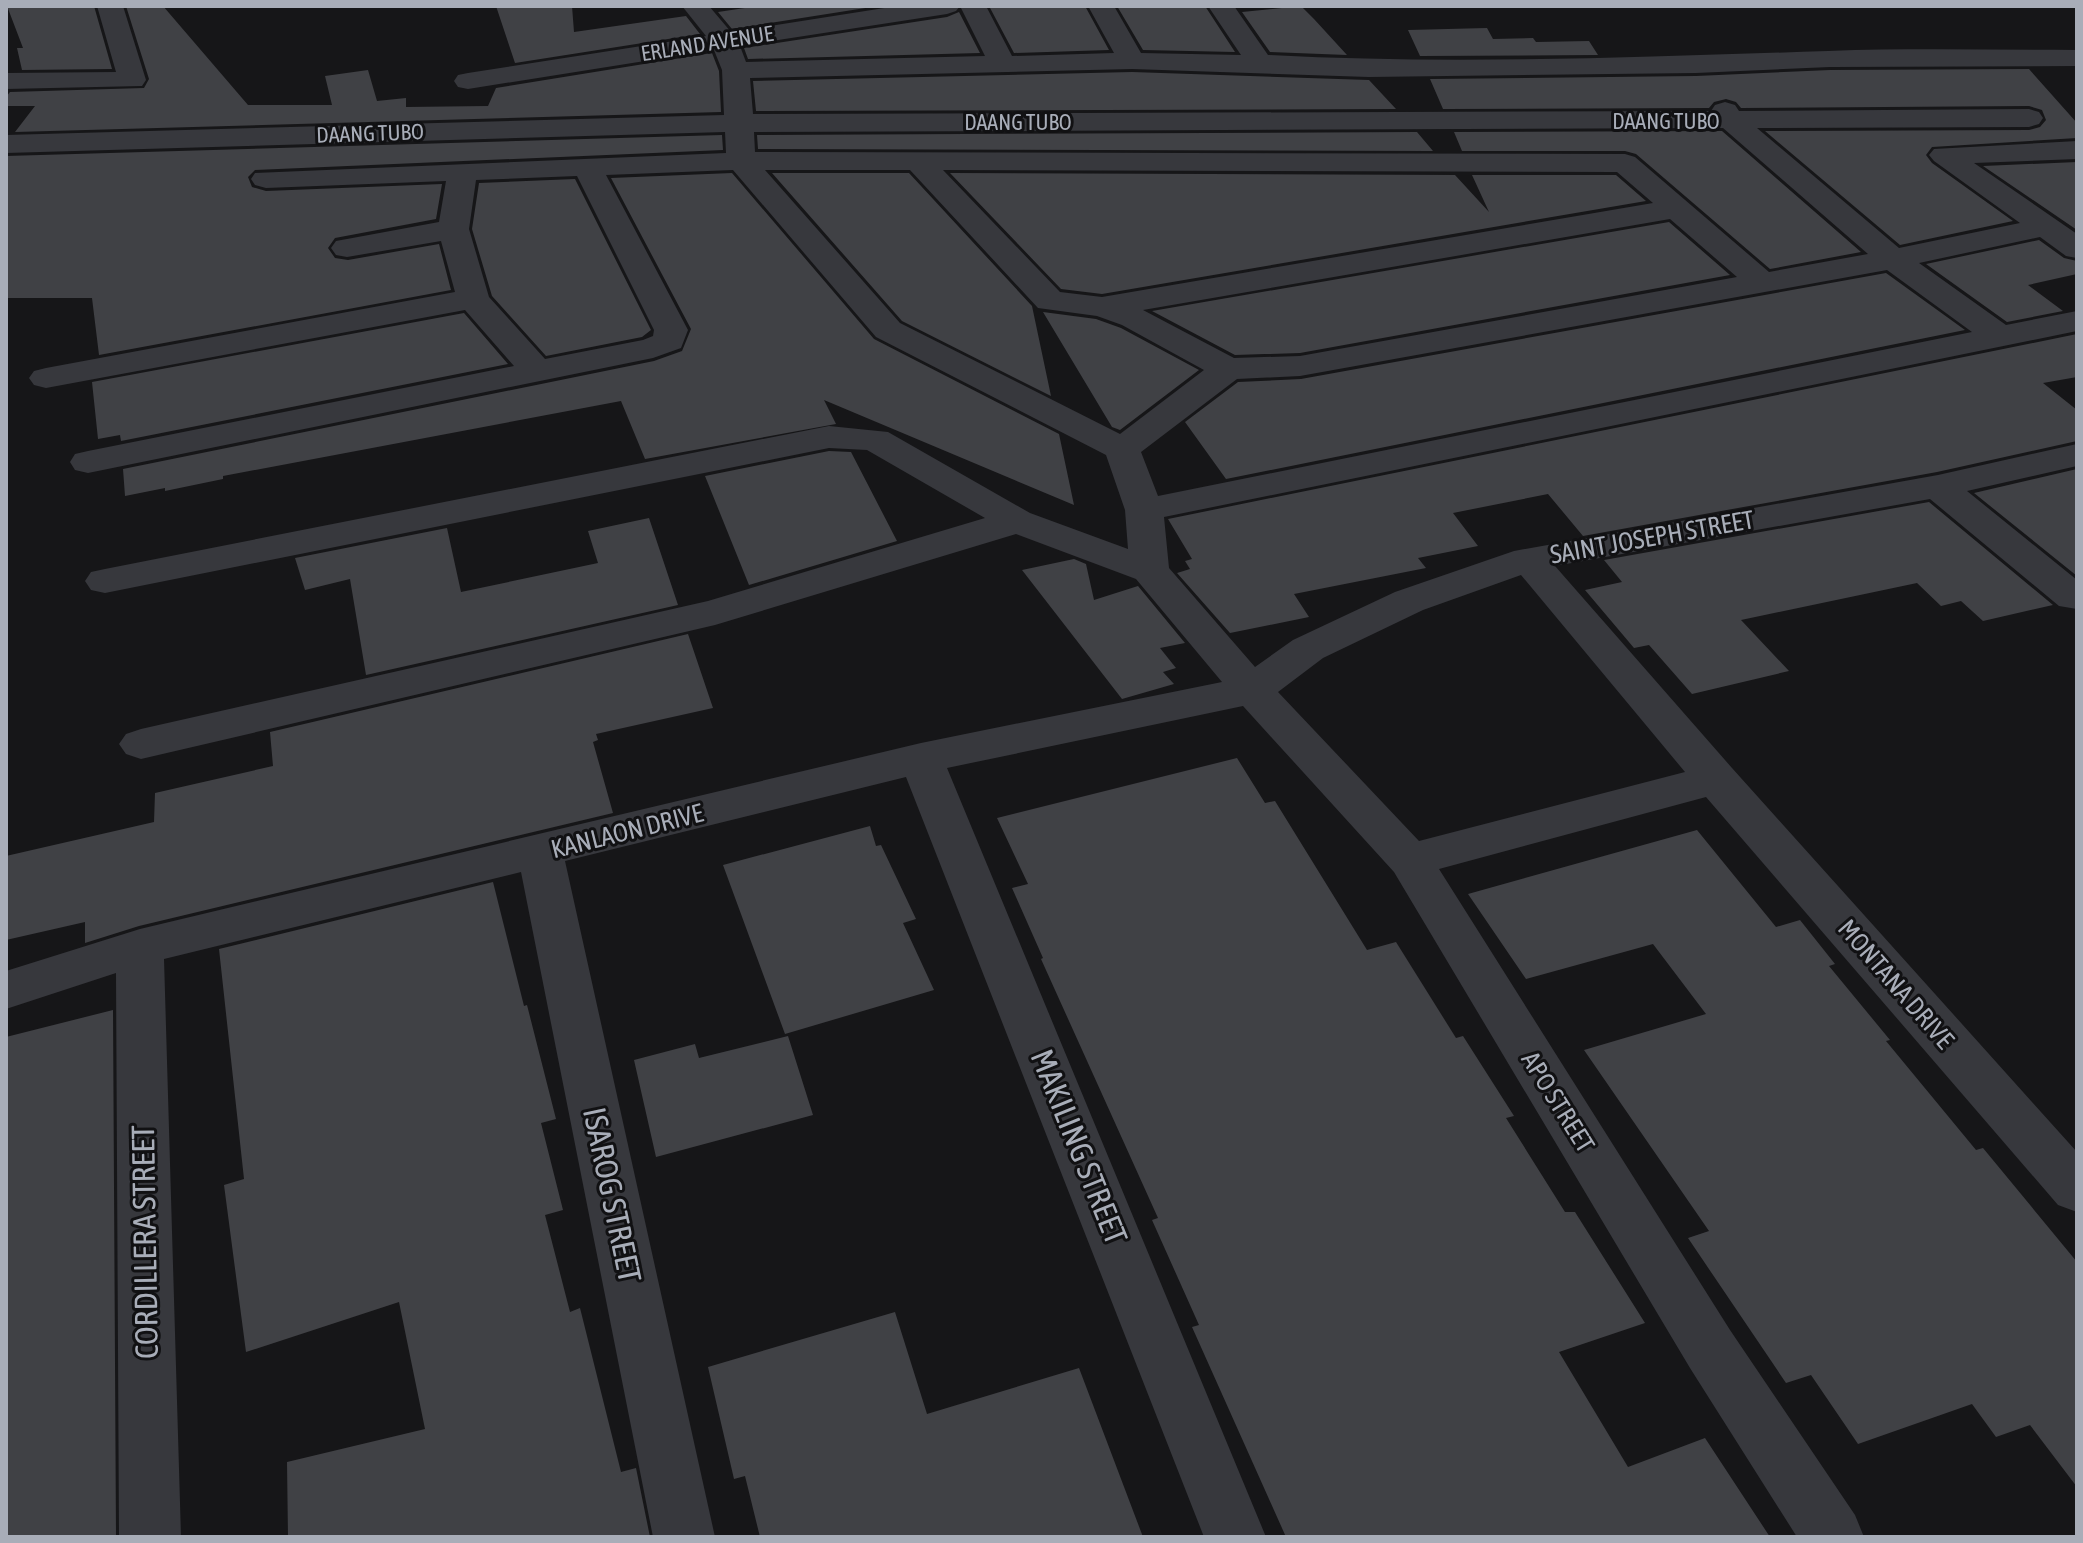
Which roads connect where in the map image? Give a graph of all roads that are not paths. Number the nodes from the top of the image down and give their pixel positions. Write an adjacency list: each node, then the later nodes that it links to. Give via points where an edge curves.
1 (110, 6): 14 (street, via 132,80)
2 (695, 6): 7 (street)
3 (947, 6): 7 (street, ERLAND AVENUE)
4 (973, 6): 12 (street)
5 (1101, 6): 9 (street)
6 (1221, 6): 10 (street)
7 (724, 41): 13 (street); 15 (street, ERLAND AVENUE)
8 (2077, 58): 11 (street)
9 (1132, 61): 10 (street); 12 (street)
10 (1260, 63): 11 (street, via 1369,69)
11 (1696, 65): 17 (street)
12 (1004, 66): 13 (street)
13 (736, 70): 18 (street)
14 (6, 81)
15 (468, 81)
16 (2029, 118): 17 (street, DAANG TUBO)
17 (1732, 121): 18 (street, DAANG TUBO); 31 (street)
18 (740, 123): 19 (street, DAANG TUBO); 21 (street)
19 (6, 144)
20 (2077, 150): 27 (street, via 1944,155)
21 (741, 161): 22 (street); 23 (street); 40 (street, via 888,330)
22 (918, 161): 26 (street, via 1625,163); 34 (street, via 1050,301)
23 (587, 167): 24 (street); 38 (street, via 671,330 669,341)
24 (462, 172): 25 (street); 28 (street)
25 (266, 179)
26 (1678, 208): 32 (street); 34 (street)
27 (2045, 227): 30 (street); 31 (street)
28 (453, 229): 29 (street); 33 (street)
29 (347, 248)
30 (2077, 249)
31 (1893, 259): 32 (street); 36 (street)
32 (1761, 282): 37 (street, via 1300,366)
33 (473, 299): 38 (street); 39 (street)
34 (1102, 307): 37 (street, via 1134,318)
35 (2077, 321): 36 (street)
36 (1999, 336): 44 (street)
37 (1228, 369): 40 (street)
38 (536, 370): 42 (street)
39 (46, 378)
40 (1122, 449): 44 (street)
41 (2077, 455): 43 (street, SAINT JOSEPH STREET)
42 (88, 462)
43 (1938, 486): 46 (street, SAINT JOSEPH STREET); 49 (street)
44 (1144, 510): 47 (street)
45 (1017, 521): 47 (street); 48 (street, via 875,440 829,437); 51 (street, via 715,612)
46 (1528, 559): 50 (street, SAINT JOSEPH STREET, via 1409,601 1308,649); 53 (street, MONTANA DRIVE)
47 (1150, 570): 50 (street, APO STREET)
48 (105, 581)
49 (2077, 596)
50 (1252, 690): 52 (street, KANLAON DRIVE); 55 (street, APO STREET)
51 (141, 744)
52 (921, 758): 54 (street, KANLAON DRIVE); 61 (street, MAKILING STREET)
53 (1716, 779): 55 (street); 58 (street, MONTANA DRIVE)
54 (540, 853): 56 (street, KANLAON DRIVE); 60 (street, ISAROG STREET)
55 (1410, 860): 62 (street, APO STREET, via 1702,1336)
56 (140, 947): 57 (street, KANLAON DRIVE); 59 (street, CORDILLERA STREET)
57 (6, 990)
58 (2077, 1189)
59 (150, 1537)
60 (684, 1537)
61 (1235, 1537)
62 (1833, 1537)

